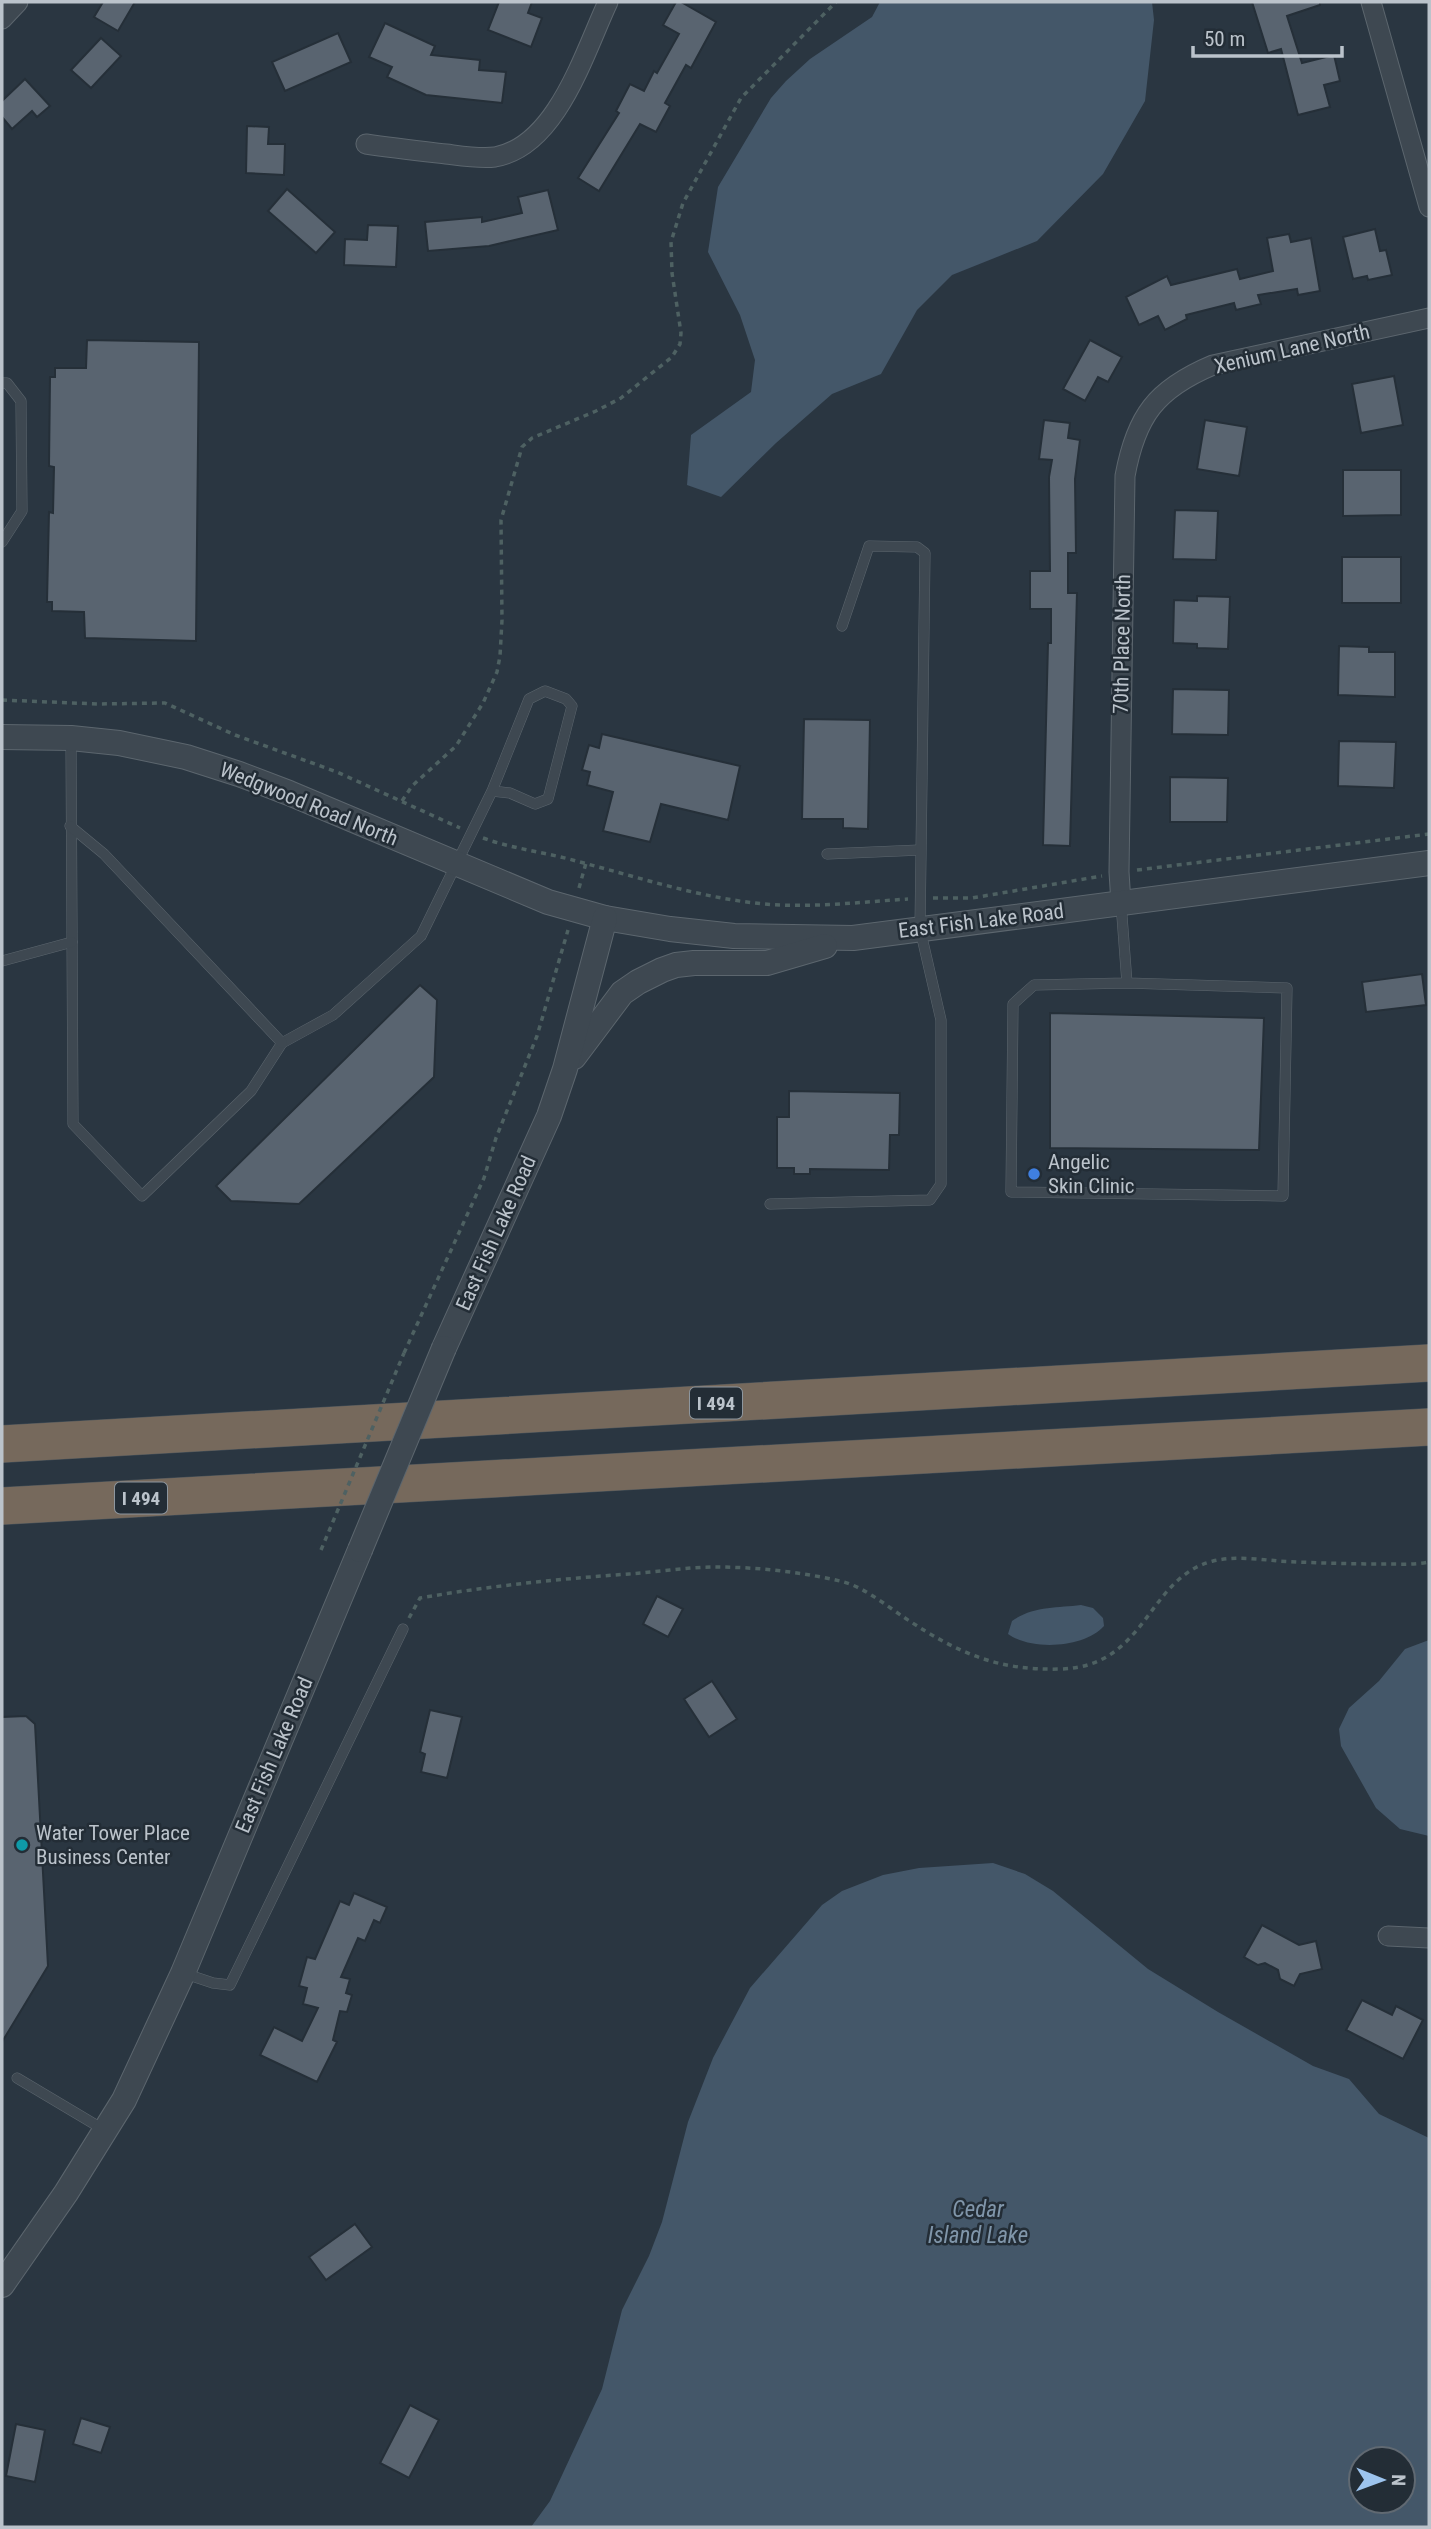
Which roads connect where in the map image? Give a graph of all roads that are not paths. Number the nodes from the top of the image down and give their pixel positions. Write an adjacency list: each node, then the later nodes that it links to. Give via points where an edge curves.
1 (18, 2): 4 (street)
2 (608, 2): 5 (street, via 561,104 543,131 521,149 494,157)
3 (1371, 2): 6 (street)
4 (2, 19)
5 (366, 144)
6 (1424, 163): 7 (street)
7 (1429, 207)
8 (1429, 318): 10 (street, Xenium Lane North, via 1213,365)
9 (2, 383): 11 (lane, via 22,401 22,511)
10 (1162, 394): 21 (street, 70th Place North, via 1138,428 1125,476)
11 (2, 542)
12 (842, 626): 17 (lane, via 869,546 917,547 925,553)
13 (2, 737): 14 (street, Wedgwood Road North)
14 (71, 738): 16 (lane); 20 (street, Wedgwood Road North, via 186,757 239,774)
15 (492, 791): 15 (lane, via 535,803 548,799 572,706 566,699 545,691 529,699); 20 (lane)
16 (70, 826): 25 (lane); 28 (lane, via 104,854)
17 (920, 850): 18 (lane); 23 (lane)
18 (827, 854)
19 (1429, 863): 21 (street, East Fish Lake Road)
20 (455, 865): 22 (street, Wedgwood Road North, via 516,891); 28 (lane, via 421,936 333,1015)
21 (1121, 903): 23 (street, East Fish Lake Road); 27 (lane)
22 (604, 918): 24 (street, East Fish Lake Road, via 723,935); 29 (street, East Fish Lake Road)
23 (920, 929): 24 (street, East Fish Lake Road); 30 (lane, via 941,1020 941,1184 930,1200)
24 (853, 938): 29 (street, via 767,963 694,963 662,970 622,993)
25 (72, 942): 26 (lane); 28 (lane, via 73,1124 142,1196 251,1091)
26 (2, 961)
27 (1127, 983): 27 (lane, via 1287,988 1283,1196 1011,1192 1013,1004 1034,985)
28 (282, 1043)
29 (565, 1069): 38 (street, East Fish Lake Road, bridge, via 549,1116 444,1348)
30 (770, 1204)
31 (1429, 1363): 33 (highway, I 494)
32 (1429, 1427): 34 (highway, I 494)
33 (2, 1444)
34 (2, 1506)
35 (403, 1629): 38 (lane, via 230,1985)
36 (1388, 1936): 37 (street)
37 (1429, 1938)
38 (183, 1973): 40 (street, East Fish Lake Road)
39 (17, 2078): 40 (lane)
40 (106, 2131): 41 (street, East Fish Lake Road)
41 (2, 2286)

